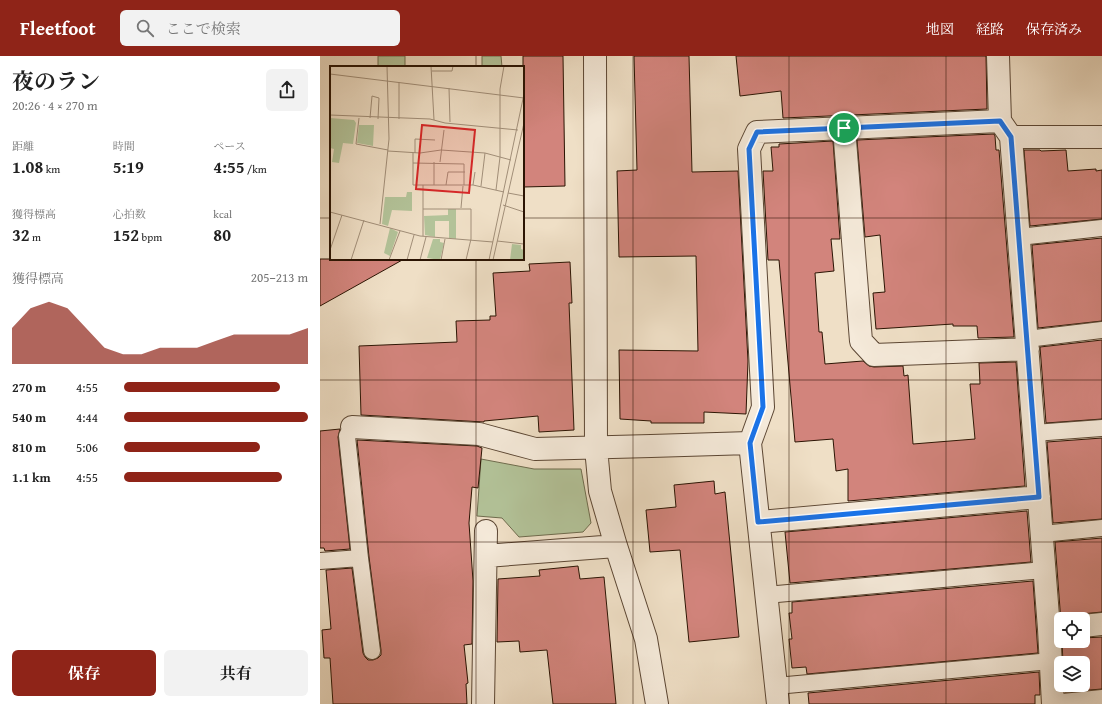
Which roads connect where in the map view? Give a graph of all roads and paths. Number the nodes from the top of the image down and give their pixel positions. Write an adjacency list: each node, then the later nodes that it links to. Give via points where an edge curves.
1 (595, 56): 14 (street)
2 (998, 56): 4 (street)
3 (844, 128): 4 (street); 9 (street, via 861,341 874,355); 13 (street, via 757,132 749,149 763,407)
4 (1006, 129): 5 (street); 7 (street)
5 (1102, 137)
6 (1102, 228): 7 (lane)
7 (1019, 237): 9 (street)
8 (1102, 330): 9 (lane)
9 (1027, 344): 12 (street)
10 (352, 427): 14 (street, via 479,434 535,449); 22 (lane, via 347,436)
11 (1102, 428): 12 (lane)
12 (1034, 433): 15 (street)
13 (750, 443): 14 (street); 16 (street)
14 (596, 448): 20 (street, via 600,491)
15 (1039, 497): 16 (street); 19 (street)
16 (758, 522): 25 (street)
17 (1102, 528): 19 (lane)
18 (486, 530): 21 (street)
19 (1042, 534): 24 (street)
20 (616, 546): 21 (street); 36 (street, via 646,639)
21 (486, 556): 35 (street)
22 (360, 558): 23 (lane); 30 (lane)
23 (320, 561)
24 (1044, 570): 25 (lane); 26 (street)
25 (766, 595): 32 (street)
26 (1054, 623)
27 (1102, 624): 28 (street)
28 (1090, 625)
29 (1054, 636): 31 (street)
30 (372, 651)
31 (1051, 661): 32 (lane); 34 (street)
32 (777, 695)
33 (1102, 698): 34 (lane)
34 (1053, 703)
35 (483, 704)
36 (657, 704)

